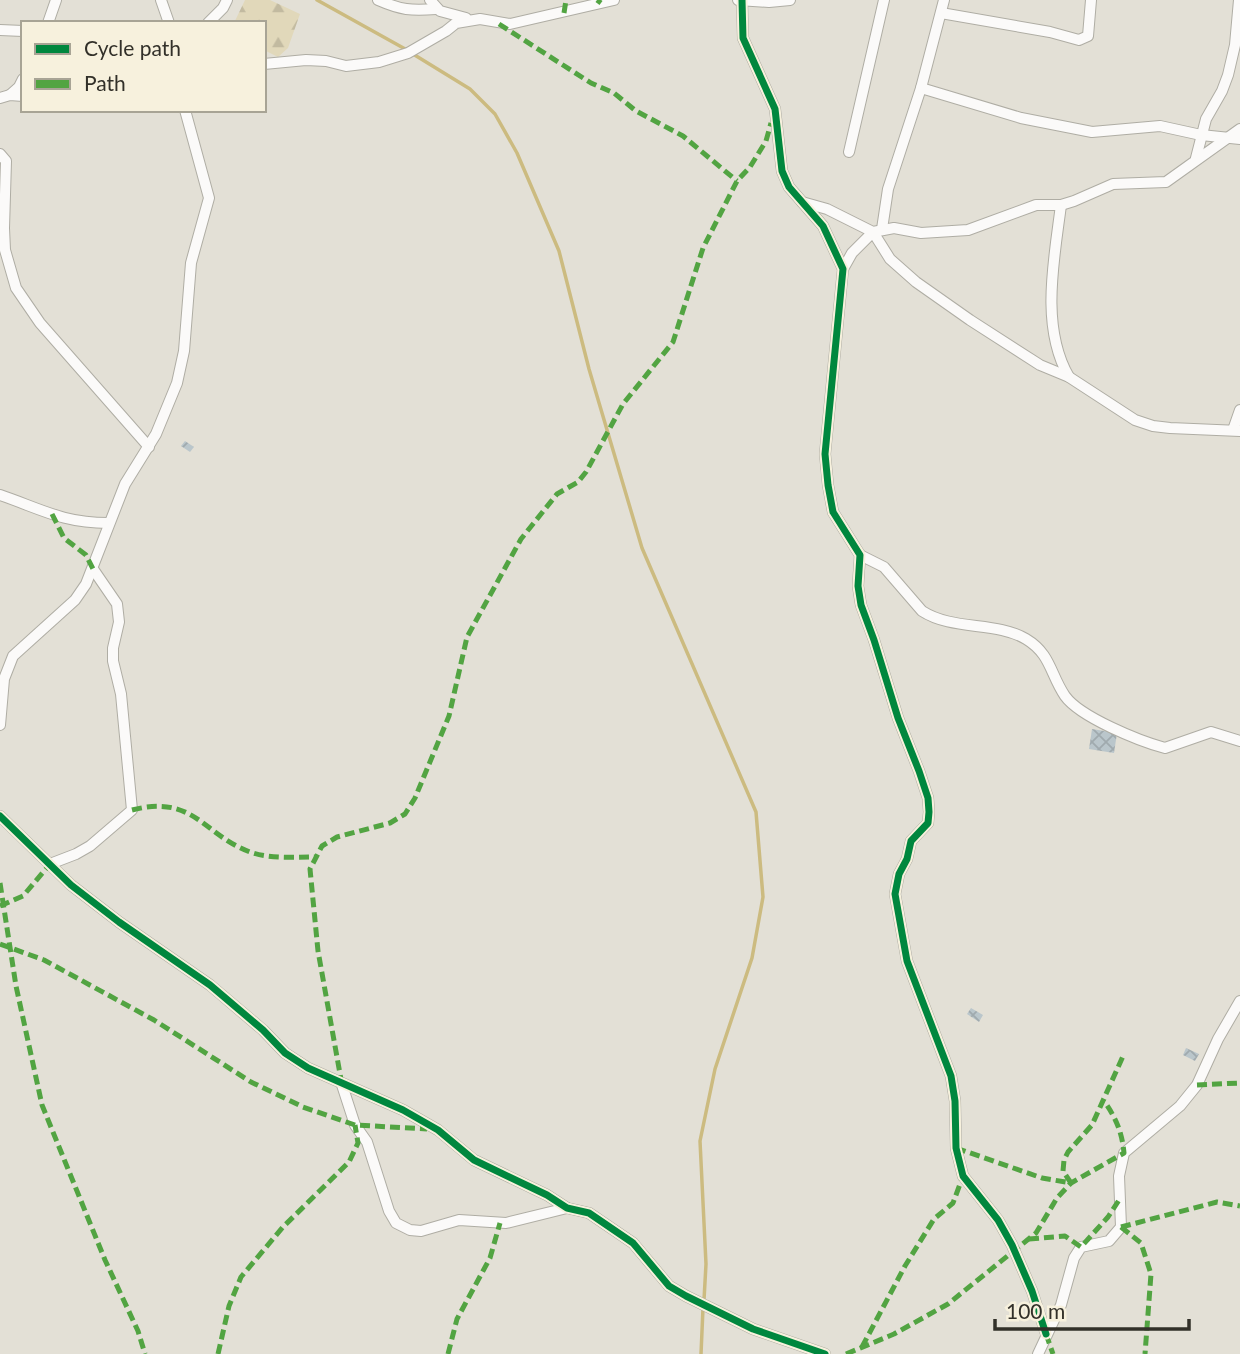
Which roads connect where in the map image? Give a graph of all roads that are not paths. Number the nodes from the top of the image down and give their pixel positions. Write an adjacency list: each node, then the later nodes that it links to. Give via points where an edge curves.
1 (55, 0): 15 (street)
2 (161, 0): 16 (street)
3 (227, 0): 17 (street)
4 (377, 0): 12 (street, via 411,11)
5 (614, 0): 14 (street, via 510,24)
6 (741, 0): 7 (street); 31 (street, via 743,38 775,109 782,172)
7 (790, 0)
8 (884, 0): 28 (street)
9 (944, 0): 13 (street)
10 (1091, 0): 13 (street, via 1088,36 1079,40)
11 (1240, 0): 26 (street, via 1228,75)
12 (433, 5): 14 (street, via 456,16)
13 (941, 13): 22 (street)
14 (480, 19): 20 (street, via 456,23 408,54 379,62)
15 (49, 21)
16 (168, 21)
17 (210, 21)
18 (0, 30): 19 (street)
19 (21, 32)
20 (266, 64)
21 (21, 83): 23 (street)
22 (921, 88): 26 (street, via 1021,118 1092,132 1160,126); 33 (street)
23 (5, 96)
24 (186, 112): 38 (street, via 209,198 191,262 177,383)
25 (1240, 129): 27 (street)
26 (1201, 135): 27 (street); 30 (street)
27 (1235, 138): 30 (street)
28 (849, 152)
29 (0, 154): 38 (street, via 6,161 5,250 16,288 40,323)
30 (1196, 158): 32 (street, via 1166,182 1113,184)
31 (802, 202): 33 (street); 34 (street, via 823,226)
32 (1061, 205): 33 (street, via 1035,205 968,230); 35 (street, via 1052,312 1059,360)
33 (878, 230): 34 (street, via 852,253); 35 (street, via 890,259 916,282 1040,365)
34 (843, 269): 41 (street, via 825,454 833,512)
35 (1069, 377): 37 (street, via 1135,420 1153,426)
36 (1240, 410): 37 (street)
37 (1237, 430)
38 (149, 447): 40 (street, via 125,484)
39 (0, 495): 40 (street, via 66,520)
40 (108, 523): 42 (street)
41 (860, 555): 46 (street, via 884,567 929,615 1011,632 1027,640 1043,652 1065,695 1099,721 1165,748 1211,732); 52 (street, via 861,605 928,798 928,823 911,841 895,894 907,961 951,1076 956,1148 963,1176 1012,1245)
42 (93, 569): 43 (street, via 75,600); 48 (street, via 117,604 113,661 121,694 132,810 90,846)
43 (13, 656): 44 (street); 45 (street, via 5,679)
44 (0, 658)
45 (0, 725)
46 (1240, 741)
47 (0, 816): 48 (street)
48 (50, 864): 50 (street, via 119,922 210,985 285,1053)
49 (1240, 1001): 52 (street, via 1197,1085 1180,1106 1124,1153 1119,1176 1121,1227 1109,1241 1081,1247)
50 (342, 1084): 51 (street, via 403,1110 438,1130 474,1160); 51 (street, via 396,1223 421,1231 458,1220 506,1223)
51 (567, 1208): 53 (street, via 589,1213 633,1243 668,1286 753,1329)
52 (1046, 1334): 54 (street)
53 (825, 1354)
54 (1038, 1354)

